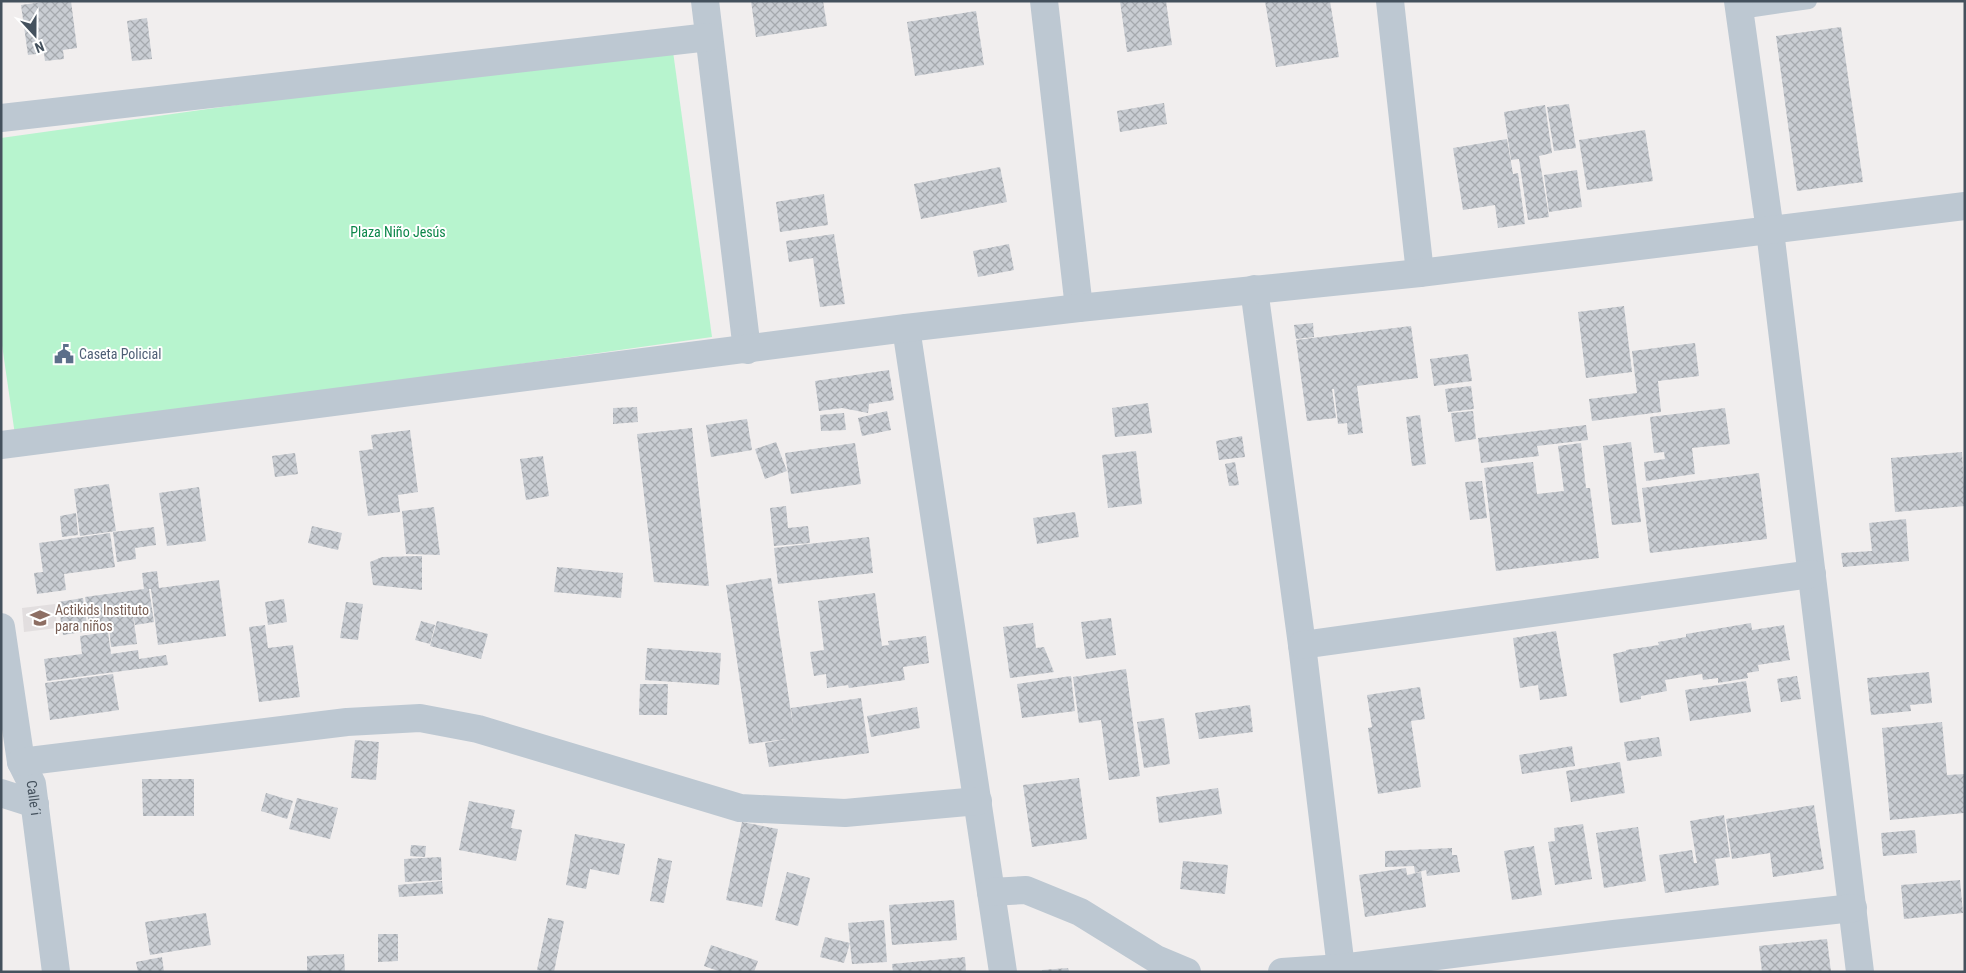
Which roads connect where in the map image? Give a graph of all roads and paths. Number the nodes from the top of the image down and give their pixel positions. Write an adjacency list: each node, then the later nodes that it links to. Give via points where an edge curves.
1 (705, 1): 6 (street)
2 (1044, 1): 12 (street)
3 (1390, 1): 10 (street)
4 (1809, 1): 5 (lane)
5 (1739, 6): 9 (street)
6 (709, 37): 7 (street); 14 (street)
7 (1, 118)
8 (1965, 206): 9 (street)
9 (1770, 231): 10 (street); 16 (street)
10 (1420, 274): 11 (street)
11 (1254, 289): 12 (street); 18 (street)
12 (1079, 308): 13 (street)
13 (906, 328): 14 (street); 21 (street)
14 (747, 350): 15 (street)
15 (1, 444)
16 (1812, 574): 18 (street); 24 (street)
17 (1, 628): 19 (street, Calle´i)
18 (1302, 645): 25 (street)
19 (21, 762): 21 (street, via 346,722 420,718 478,729 740,808 845,812); 22 (street, Calle´i, via 32,784)
20 (1, 793): 22 (street)
21 (978, 801): 23 (street)
22 (35, 804): 26 (street, Calle´i)
23 (991, 892): 27 (street); 28 (street, via 1026,890 1080,912 1156,958)
24 (1853, 908): 25 (street); 30 (street)
25 (1341, 968): 29 (street)
26 (56, 972)
27 (1003, 972)
28 (1188, 972)
29 (1282, 972)
30 (1860, 972)

